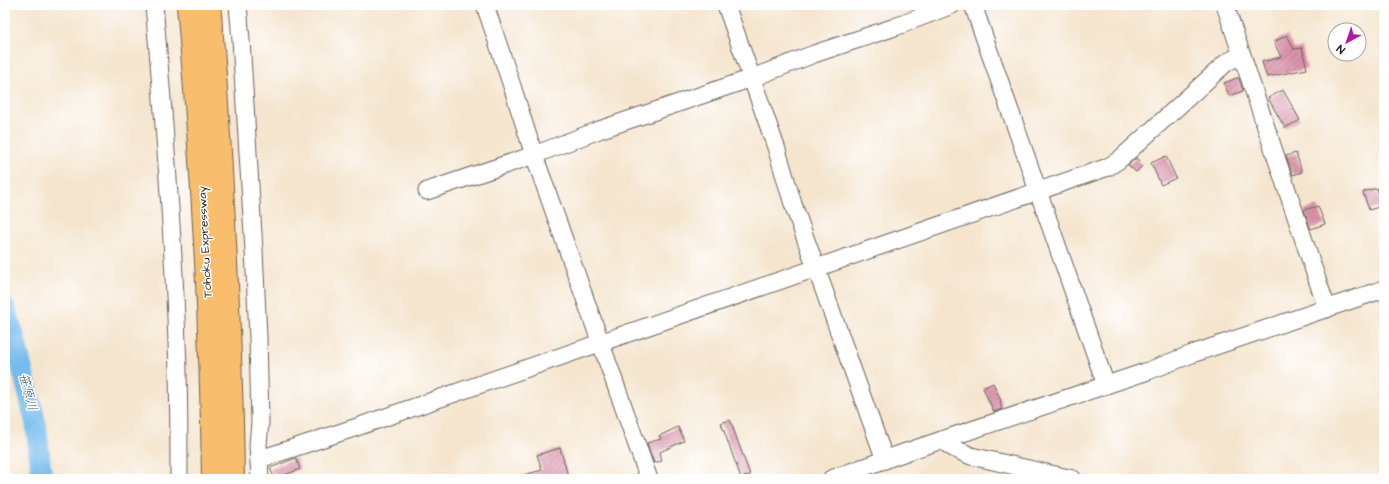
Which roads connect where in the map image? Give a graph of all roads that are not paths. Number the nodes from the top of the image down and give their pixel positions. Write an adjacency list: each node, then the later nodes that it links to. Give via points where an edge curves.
1 (154, 5): 23 (street, via 174,264)
2 (188, 5): 24 (highway, Tohoku Expressway, via 208,277)
3 (209, 5): 25 (highway, Tohoku Expressway, via 221,161 232,377)
4 (238, 5): 21 (street, via 255,258)
5 (485, 5): 12 (street)
6 (726, 5): 11 (street)
7 (952, 5): 11 (street)
8 (973, 5): 14 (street)
9 (1225, 5): 10 (street)
10 (1242, 55): 14 (street, via 1223,65 1114,165); 17 (street)
11 (752, 78): 12 (street); 15 (street)
12 (534, 155): 13 (street); 18 (street)
13 (427, 191)
14 (1038, 192): 15 (street); 19 (street)
15 (816, 268): 18 (street); 22 (street)
16 (1384, 290): 17 (street)
17 (1327, 309): 19 (street)
18 (600, 342): 21 (street); 27 (street)
19 (1106, 385): 20 (street)
20 (942, 440): 22 (street); 29 (street, via 972,456)
21 (260, 460): 26 (street)
22 (885, 460): 28 (street)
23 (179, 479)
24 (213, 479)
25 (233, 479)
26 (260, 479)
27 (648, 479)
28 (831, 479)
29 (1073, 479)

